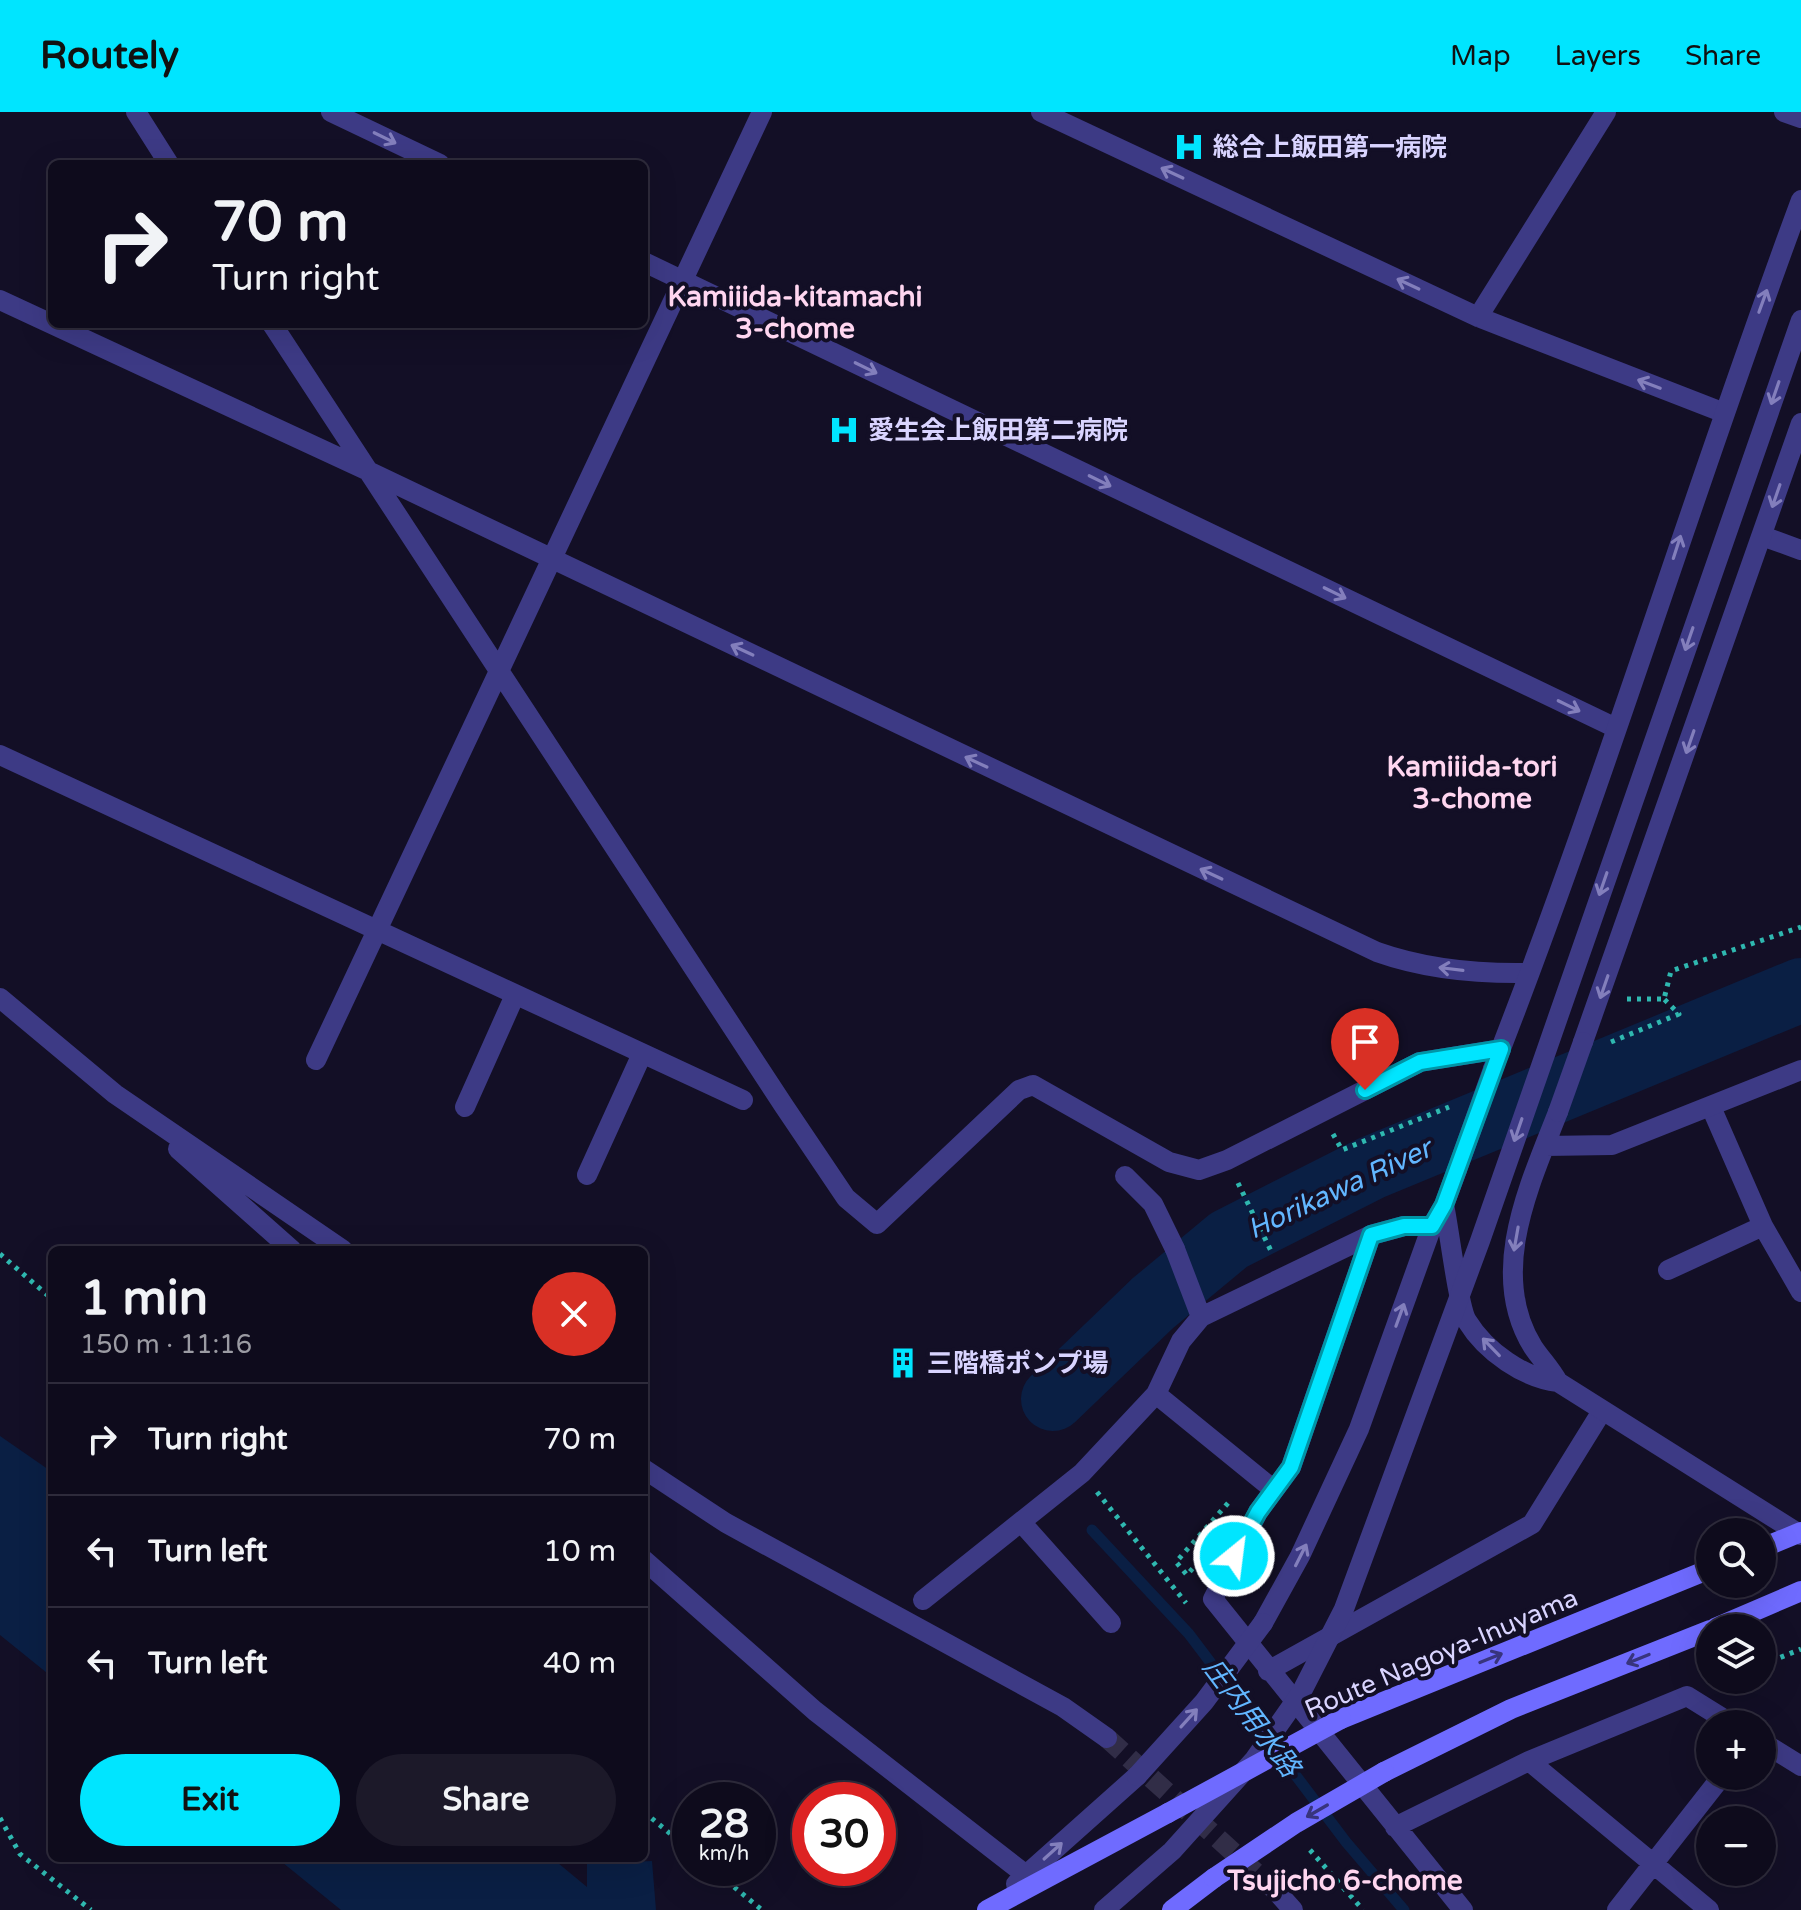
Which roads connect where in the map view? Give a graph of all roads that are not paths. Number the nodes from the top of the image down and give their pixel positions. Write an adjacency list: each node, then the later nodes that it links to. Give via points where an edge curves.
1 (136, 112): 8 (street)
2 (331, 112): 9 (street, one-way to 9)
3 (762, 112): 12 (street)
4 (1041, 112): 14 (street, one-way to 4)
5 (1606, 112): 14 (street)
6 (1784, 112): 7 (street)
7 (1801, 118)
8 (166, 160)
9 (432, 160)
10 (1801, 200): 19 (street, one-way to 10)
11 (648, 264): 12 (street)
12 (683, 280): 24 (street); 26 (street, one-way to 26)
13 (0, 300): 16 (street)
14 (1478, 317): 19 (street, one-way to 14)
15 (1801, 320): 79 (street, one-way to 79, bridge, via 1480,1241 1344,1609 1301,1693 1254,1760 1172,1851)
16 (48, 322)
17 (60, 328): 21 (street)
18 (275, 328): 21 (street)
19 (1722, 412): 26 (street, one-way to 19)
20 (1801, 423): 22 (street, one-way to 22)
21 (364, 469): 24 (street); 25 (street)
22 (1762, 536): 23 (street); 40 (street, one-way to 40, bridge)
23 (1801, 550)
24 (550, 559): 25 (street); 29 (street, one-way to 24, via 1492,974 1407,963 1377,952)
25 (498, 671): 28 (street); 32 (street, via 846,1198 877,1224 1019,1090 1033,1085 1169,1162 1199,1170 1420,1062)
26 (1616, 728): 29 (street)
27 (0, 755): 28 (street)
28 (376, 930): 30 (street); 34 (street)
29 (1529, 973): 32 (street)
30 (515, 995): 33 (street); 38 (street)
31 (0, 998): 36 (street)
32 (1501, 1049): 43 (street, bridge)
33 (642, 1054): 37 (street); 41 (street)
34 (316, 1060)
35 (1801, 1070): 39 (street)
36 (115, 1094): 47 (street); 48 (street)
37 (743, 1100)
38 (465, 1107)
39 (1711, 1107): 40 (street, via 1612,1145); 45 (street)
40 (1545, 1146): 52 (street, one-way to 52, via 1514,1238 1512,1284 1533,1346)
41 (587, 1175)
42 (1125, 1176): 51 (street, via 1153,1204)
43 (1444, 1205): 44 (street); 52 (street, one-way to 43, via 1537,1379 1498,1356 1466,1320)
44 (1432, 1226): 46 (street, via 1404,1226); 76 (street, one-way to 44, bridge, via 1137,1776 1204,1702 1263,1623 1359,1429)
45 (1763, 1226): 49 (street); 50 (street)
46 (1371, 1235): 51 (street); 56 (street, via 1291,1467)
47 (287, 1246)
48 (337, 1246)
49 (1668, 1270)
50 (1801, 1292)
51 (1198, 1308): 53 (street)
52 (1558, 1382): 54 (street)
53 (1156, 1394): 56 (street); 57 (street, via 1082,1473)
54 (1602, 1411): 58 (street); 67 (street, via 1532,1524)
55 (648, 1472): 69 (street, via 726,1523 1063,1707)
56 (1274, 1490): 67 (street, via 1213,1599)
57 (1021, 1522): 63 (street); 65 (street)
58 (1800, 1533): 59 (main road)
59 (1776, 1542)
60 (648, 1564): 76 (street, via 815,1711)
61 (1696, 1575): 78 (main road, Route Nagoya-Inuyama, one-way to 61, bridge, via 1341,1719)
62 (1801, 1591): 64 (main road)
63 (923, 1600)
64 (1748, 1614)
65 (1111, 1623)
66 (1696, 1636): 80 (main road, one-way to 80, bridge, via 1511,1709 1384,1772 1296,1823)
67 (1268, 1671): 74 (street)
68 (1710, 1710): 71 (street, via 1687,1696)
69 (1107, 1738)
70 (1776, 1751): 72 (street)
71 (1529, 1761): 74 (street); 75 (street)
72 (1801, 1766)
73 (1711, 1790): 75 (street)
74 (1395, 1827): 82 (street)
75 (1654, 1864): 83 (street); 84 (street)
76 (1026, 1875): 78 (street)
77 (1276, 1891): 81 (street)
78 (992, 1907)
79 (1104, 1910)
80 (1172, 1910)
81 (1293, 1910)
82 (1463, 1910)
83 (1617, 1910)
84 (1709, 1910)

